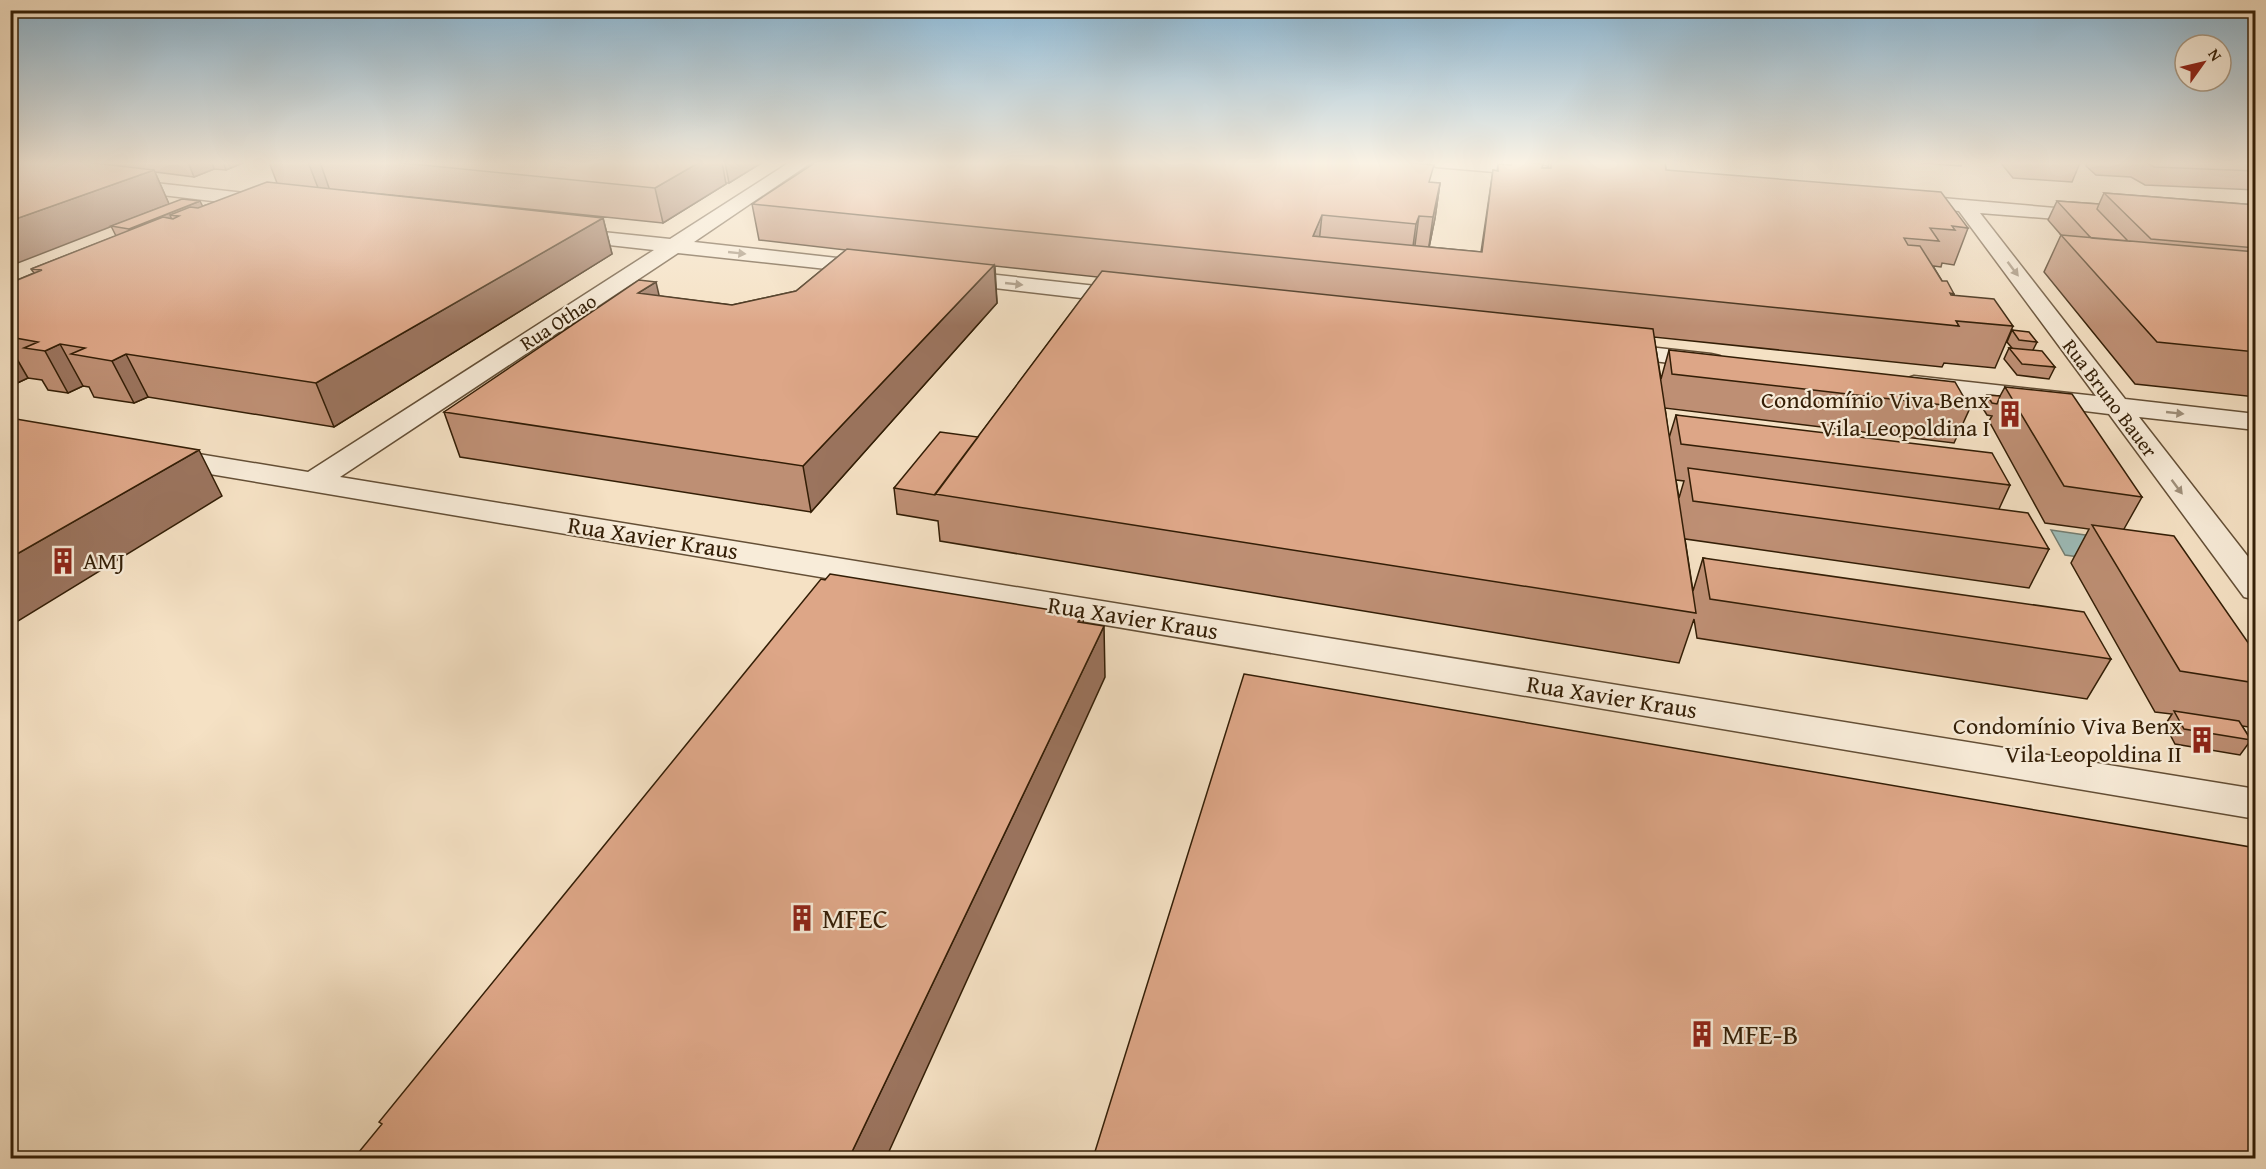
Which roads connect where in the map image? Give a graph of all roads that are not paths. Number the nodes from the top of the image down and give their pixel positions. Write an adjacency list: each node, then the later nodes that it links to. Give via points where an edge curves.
1 (719, 217): 6 (street, Rua Othao)
2 (1973, 217): 13 (street, Rua Bruno Bauer, one-way to 13)
3 (2097, 217): 4 (street)
4 (2115, 218)
5 (544, 232): 6 (street)
6 (674, 246): 7 (street, one-way to 7); 16 (street, Rua Othao)
7 (888, 270)
8 (924, 274): 9 (street, one-way to 9)
9 (1150, 299)
10 (1591, 348): 11 (street)
11 (1734, 364)
12 (1889, 381): 13 (street)
13 (2116, 406): 14 (street, one-way to 14); 17 (street, Rua Bruno Bauer, one-way to 17)
14 (2256, 422)
15 (127, 451): 16 (street, Rua Xavier Kraus)
16 (313, 482): 18 (street, Rua Xavier Kraus)
17 (2256, 590)
18 (2256, 804)

